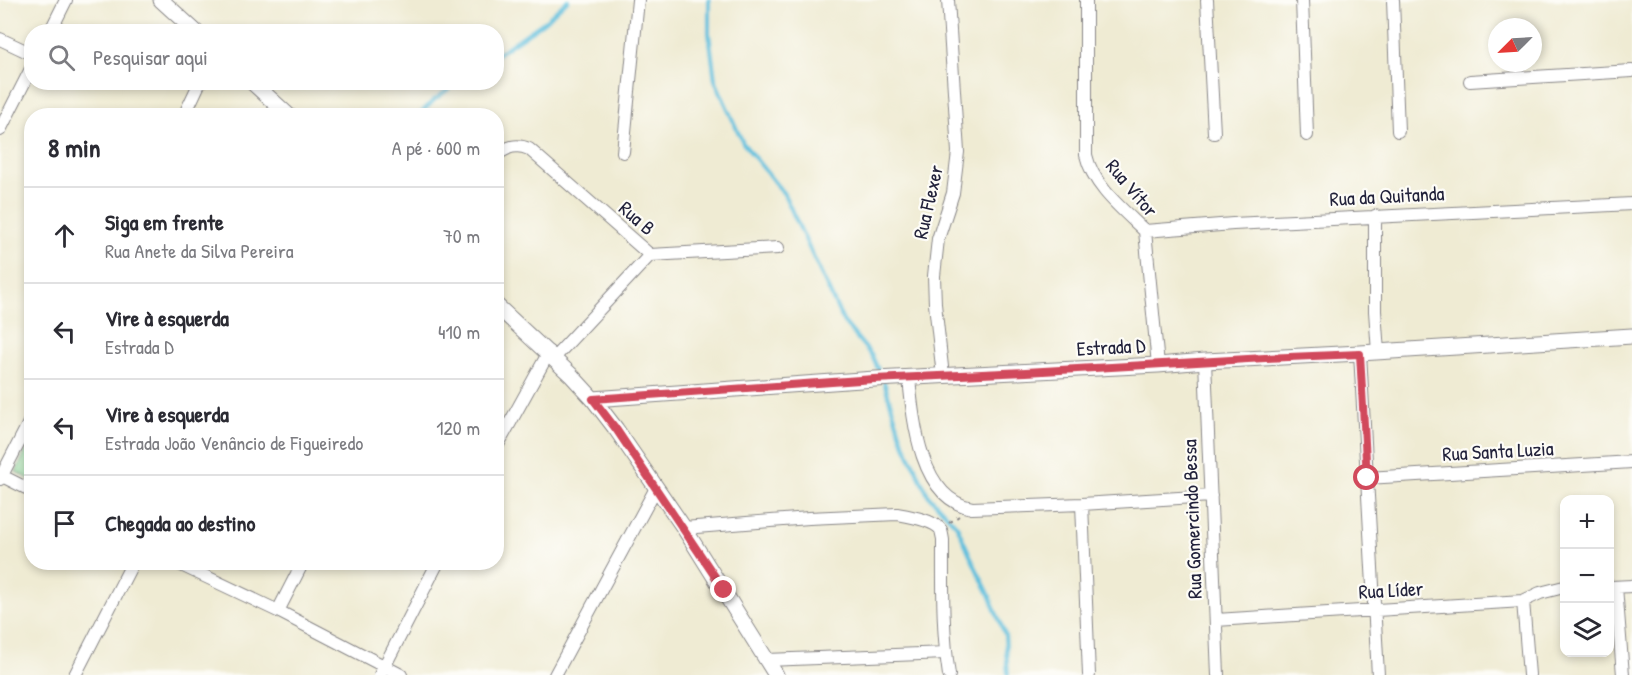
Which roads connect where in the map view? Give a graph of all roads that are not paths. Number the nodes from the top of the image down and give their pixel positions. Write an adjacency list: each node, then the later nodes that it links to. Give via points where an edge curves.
1 (66, 0): 9 (street)
2 (161, 0): 10 (street)
3 (638, 0): 25 (street)
4 (948, 0): 38 (street, Rua Flexer, via 958,152 953,193 938,239 934,276)
5 (1086, 0): 28 (street, Rua Vítor, via 1088,164 1097,181)
6 (1207, 0): 22 (street)
7 (1302, 0): 23 (street)
8 (1393, 0): 21 (street)
9 (54, 24)
10 (187, 24)
11 (0, 39): 12 (street)
12 (24, 50)
13 (1632, 71): 14 (street)
14 (1470, 81)
15 (24, 83): 20 (street)
16 (196, 90): 18 (street)
17 (261, 90): 19 (street)
18 (188, 108)
19 (280, 108)
20 (0, 130)
21 (1398, 132)
22 (1214, 133)
23 (1307, 135)
24 (504, 150): 30 (street, Rua B, via 516,145 529,149)
25 (623, 152)
26 (1632, 204): 27 (street, Rua da Quitanda)
27 (1375, 216): 28 (street, Rua da Quitanda); 33 (street)
28 (1144, 231): 37 (street, Rua Vítor)
29 (778, 248): 30 (street, Rua B)
30 (650, 255): 35 (street)
31 (504, 312): 35 (street)
32 (1632, 336): 33 (street, Estrada D)
33 (1378, 352): 34 (street, Estrada D)
34 (1360, 354): 36 (street, Estrada D); 45 (street)
35 (551, 355): 40 (street); 42 (street)
36 (1205, 361): 37 (street, Estrada D); 48 (street, Rua Gomercindo Bessa)
37 (1158, 365): 38 (street, Estrada D)
38 (944, 376): 39 (street, Estrada D)
39 (904, 379): 40 (street, Estrada D); 49 (street, via 928,470 945,494 962,506)
40 (593, 399): 47 (street)
41 (24, 432): 44 (street)
42 (504, 434)
43 (1632, 462): 45 (street, Rua Santa Luzia)
44 (1, 477): 46 (street)
45 (1367, 478): 60 (street)
46 (24, 487)
47 (656, 488): 50 (street); 68 (street)
48 (1211, 496): 49 (street); 62 (street, Rua Gomercindo Bessa)
49 (1082, 504): 71 (street)
50 (684, 528): 63 (street, via 897,514 943,528); 64 (street)
51 (129, 570): 66 (street)
52 (192, 570): 61 (street)
53 (299, 570): 61 (street)
54 (434, 570): 65 (street)
55 (1632, 586): 56 (street)
56 (1614, 587)
57 (1560, 588): 59 (street, Rua Líder)
58 (1614, 596): 75 (street)
59 (1523, 601): 60 (street, Rua Líder); 74 (street)
60 (1374, 610): 62 (street, Rua Líder); 73 (street)
61 (278, 611): 65 (street)
62 (1216, 620): 72 (street, Rua Gomercindo Bessa)
63 (946, 653): 64 (street); 70 (street)
64 (767, 660): 69 (street)
65 (382, 671): 67 (street)
66 (75, 675)
67 (401, 675)
68 (555, 675)
69 (776, 675)
70 (949, 675)
71 (1089, 675)
72 (1218, 675)
73 (1378, 675)
74 (1529, 675)
75 (1623, 675)

